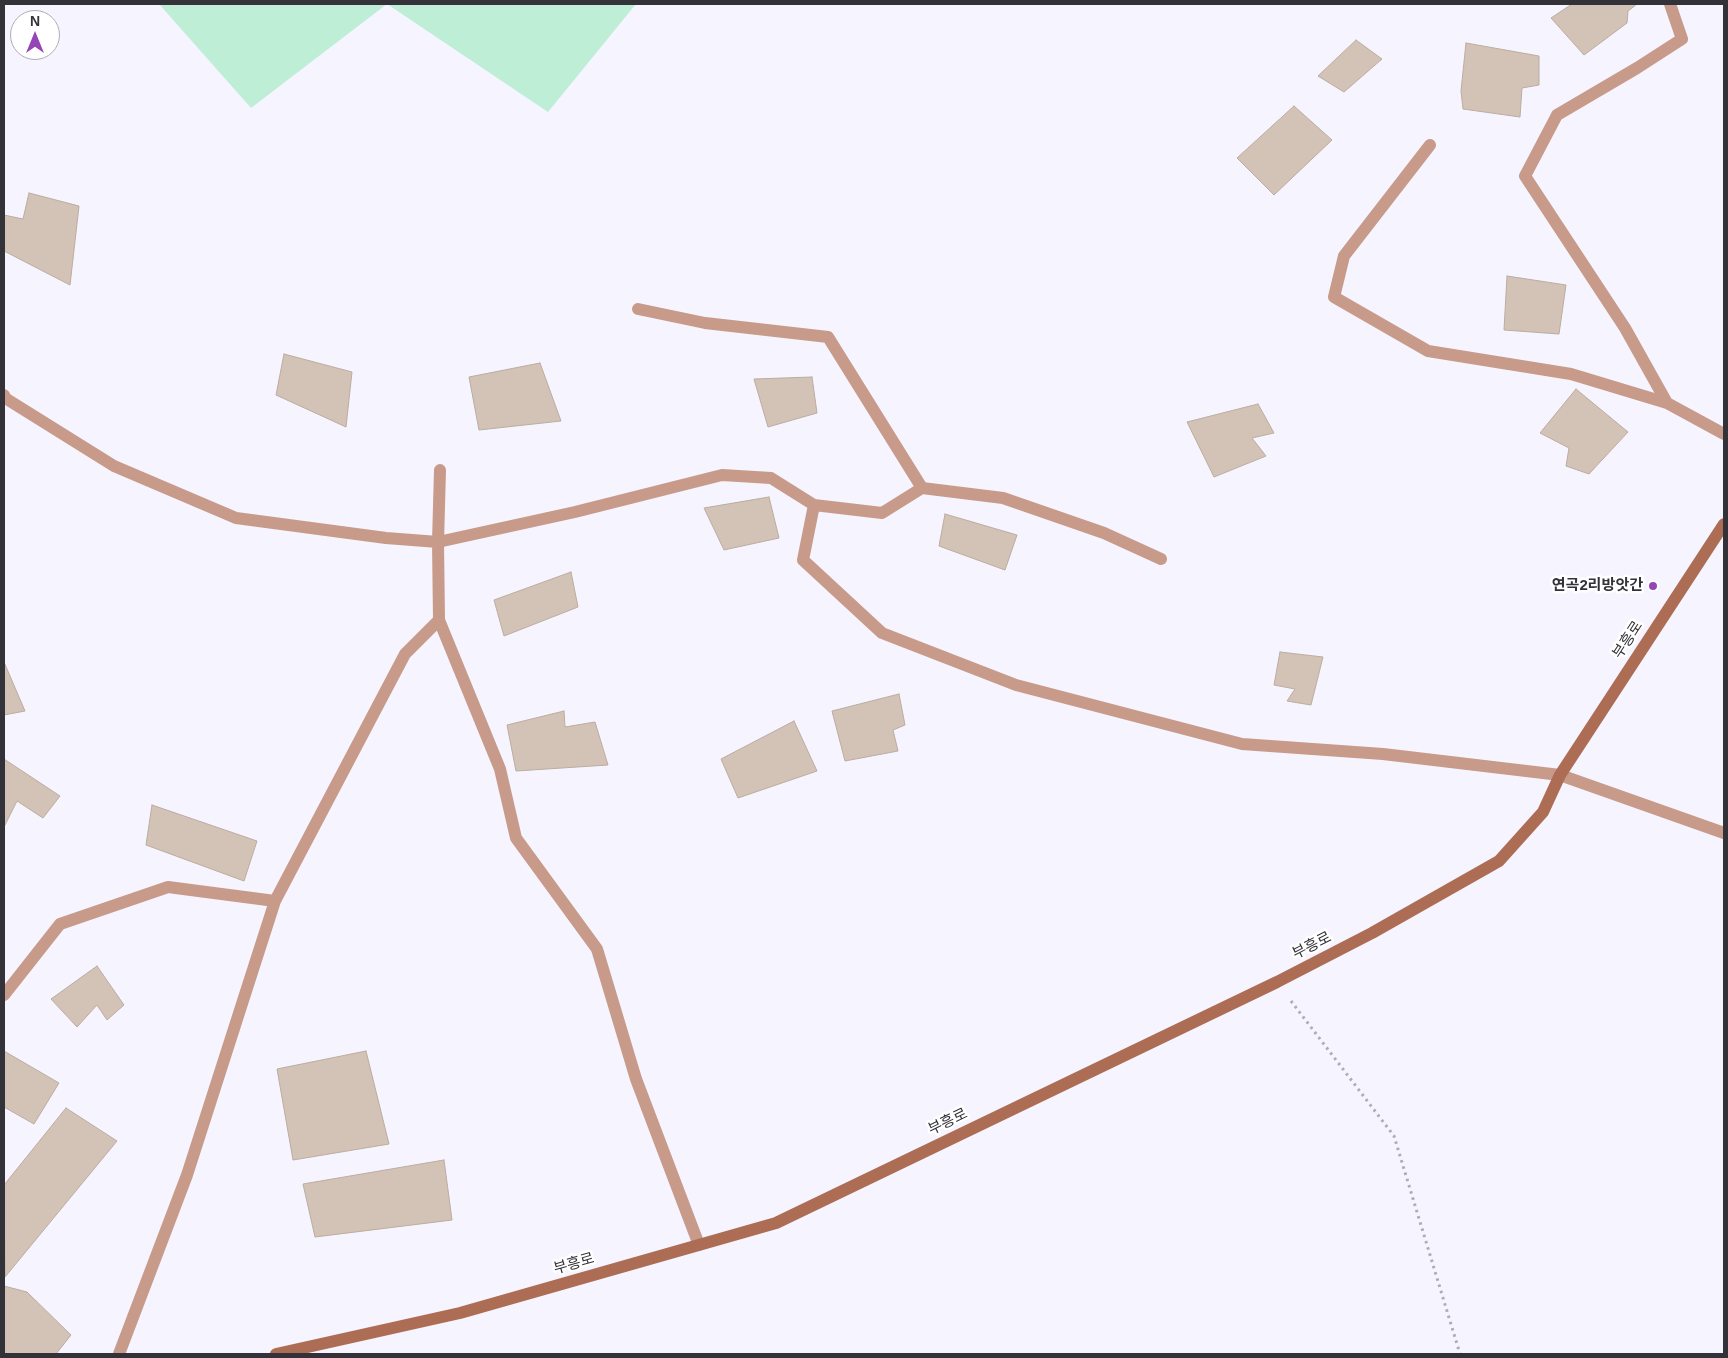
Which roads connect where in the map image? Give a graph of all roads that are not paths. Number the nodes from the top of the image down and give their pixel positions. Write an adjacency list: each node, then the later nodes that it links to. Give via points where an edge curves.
1 (1670, 4): 5 (street, via 1682,39 1556,115 1525,176 1625,328)
2 (1430, 145): 5 (street, via 1344,256 1334,297 1428,351 1571,374)
3 (638, 309): 8 (street, via 705,323 828,337)
4 (4, 395): 11 (street, via 114,466 236,518)
5 (1667, 404): 6 (street)
6 (1724, 434)
7 (440, 470): 11 (street)
8 (922, 488): 9 (street, via 882,513); 12 (street, via 1003,498 1104,533)
9 (814, 505): 11 (street, via 772,478 722,475); 14 (street, via 803,560 882,633 1016,686 1242,744 1383,754)
10 (1724, 524): 14 (main road, 부흥로)
11 (438, 547): 13 (street)
12 (1161, 559)
13 (439, 620): 16 (street, via 405,654); 18 (street, via 500,770 516,838 597,949 636,1079)
14 (1560, 775): 15 (street); 18 (main road, 부흥로, via 1543,812 1499,861 1372,933 776,1223)
15 (1724, 833)
16 (275, 901): 17 (street, via 168,887 60,924); 19 (street, via 187,1175)
17 (4, 995)
18 (699, 1245): 20 (main road, 부흥로, via 460,1313)
19 (119, 1354)
20 (276, 1354)

